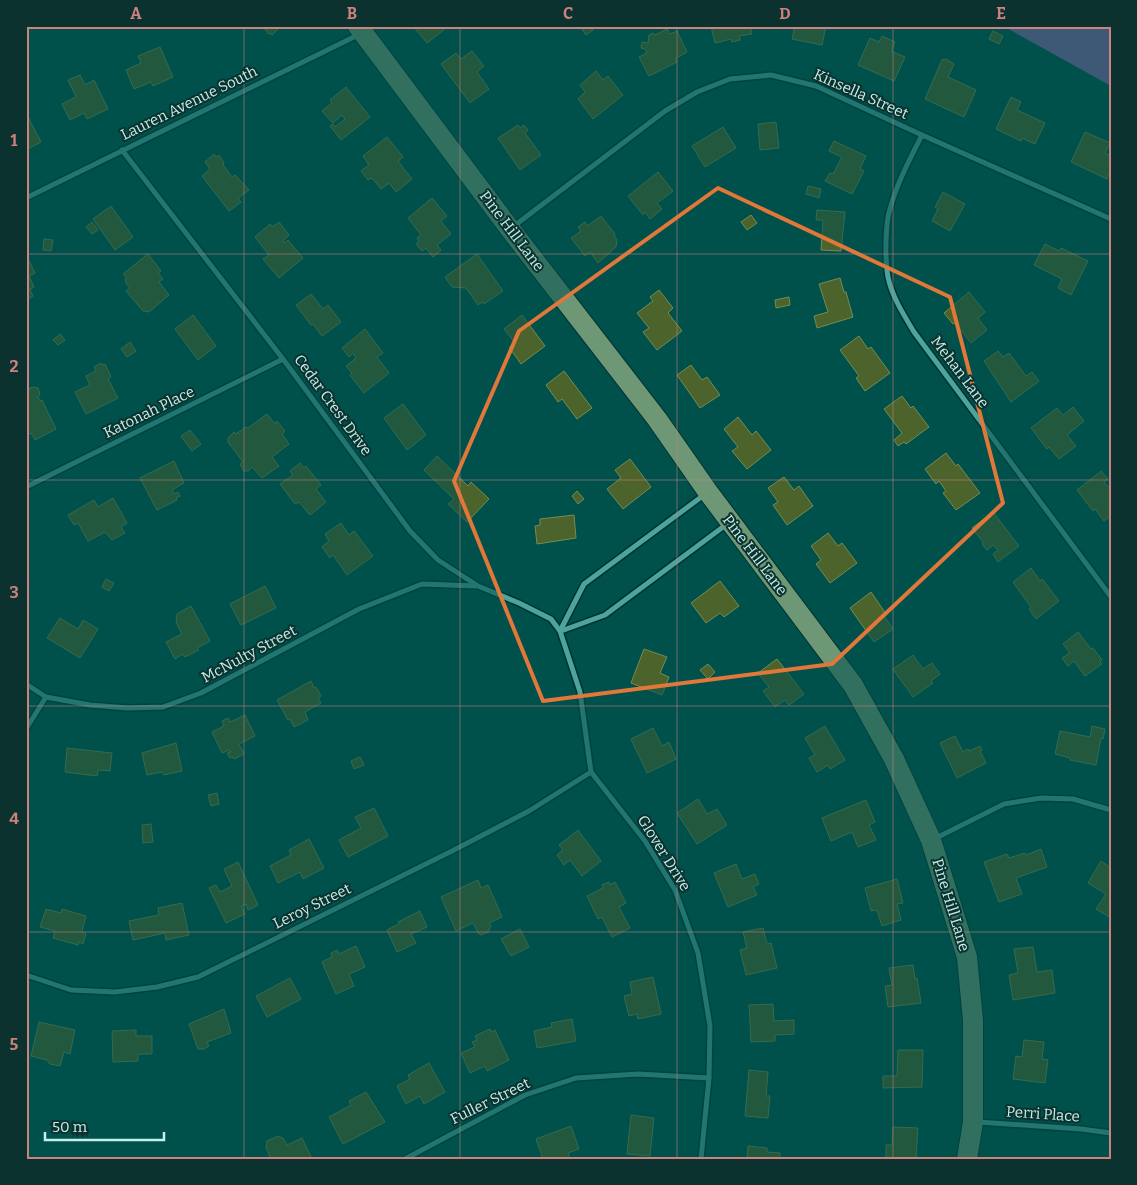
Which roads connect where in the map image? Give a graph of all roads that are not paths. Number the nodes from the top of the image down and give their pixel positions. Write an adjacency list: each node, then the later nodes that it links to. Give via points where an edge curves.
1 (360, 29): 3 (street, Lauren Avenue South); 6 (street, Pine Hill Lane)
2 (922, 135): 5 (street, Kinsella Street); 6 (street, Kinsella Street, via 816,86 770,75 730,79 697,92 665,111); 12 (street, Mehan Lane, via 889,210 888,277 897,304 914,332)
3 (122, 150): 4 (street, Lauren Avenue South); 7 (street, Cedar Crest Drive)
4 (26, 198)
5 (1111, 220)
6 (510, 229): 9 (street, Pine Hill Lane, via 657,419)
7 (283, 360): 8 (street, Katonah Place); 11 (street, Cedar Crest Drive, via 410,531 438,560)
8 (26, 487)
9 (708, 492): 10 (street, Pine Hill Lane); 13 (street, via 584,584)
10 (731, 521): 13 (street, via 605,616); 19 (street, Pine Hill Lane, via 853,685 894,759)
11 (478, 586): 13 (street, Cedar Crest Drive, via 551,619); 15 (street, McNulty Street, via 422,584 359,609 201,694 163,707 90,705)
12 (1111, 597)
13 (560, 631): 17 (street, via 580,692)
14 (26, 684): 15 (street, McNulty Street)
15 (46, 697): 16 (street)
16 (26, 729)
17 (591, 772): 20 (street, Leroy Street, via 529,811 198,977 157,987 115,992 71,990); 21 (street, Glover Drive, via 645,841 676,890 698,954 710,1026)
18 (1111, 810): 19 (street, via 1073,800 1041,798 1004,804)
19 (931, 840): 22 (street, Pine Hill Lane, via 967,957 973,1020)
20 (26, 975)
21 (709, 1078): 24 (street, Fuller Street, via 638,1074 576,1078 525,1095); 25 (street, Glover Drive)
22 (972, 1122): 23 (street, Perri Place); 26 (street, Pine Hill Lane)
23 (1111, 1133)
24 (406, 1159)
25 (701, 1159)
26 (967, 1159)

